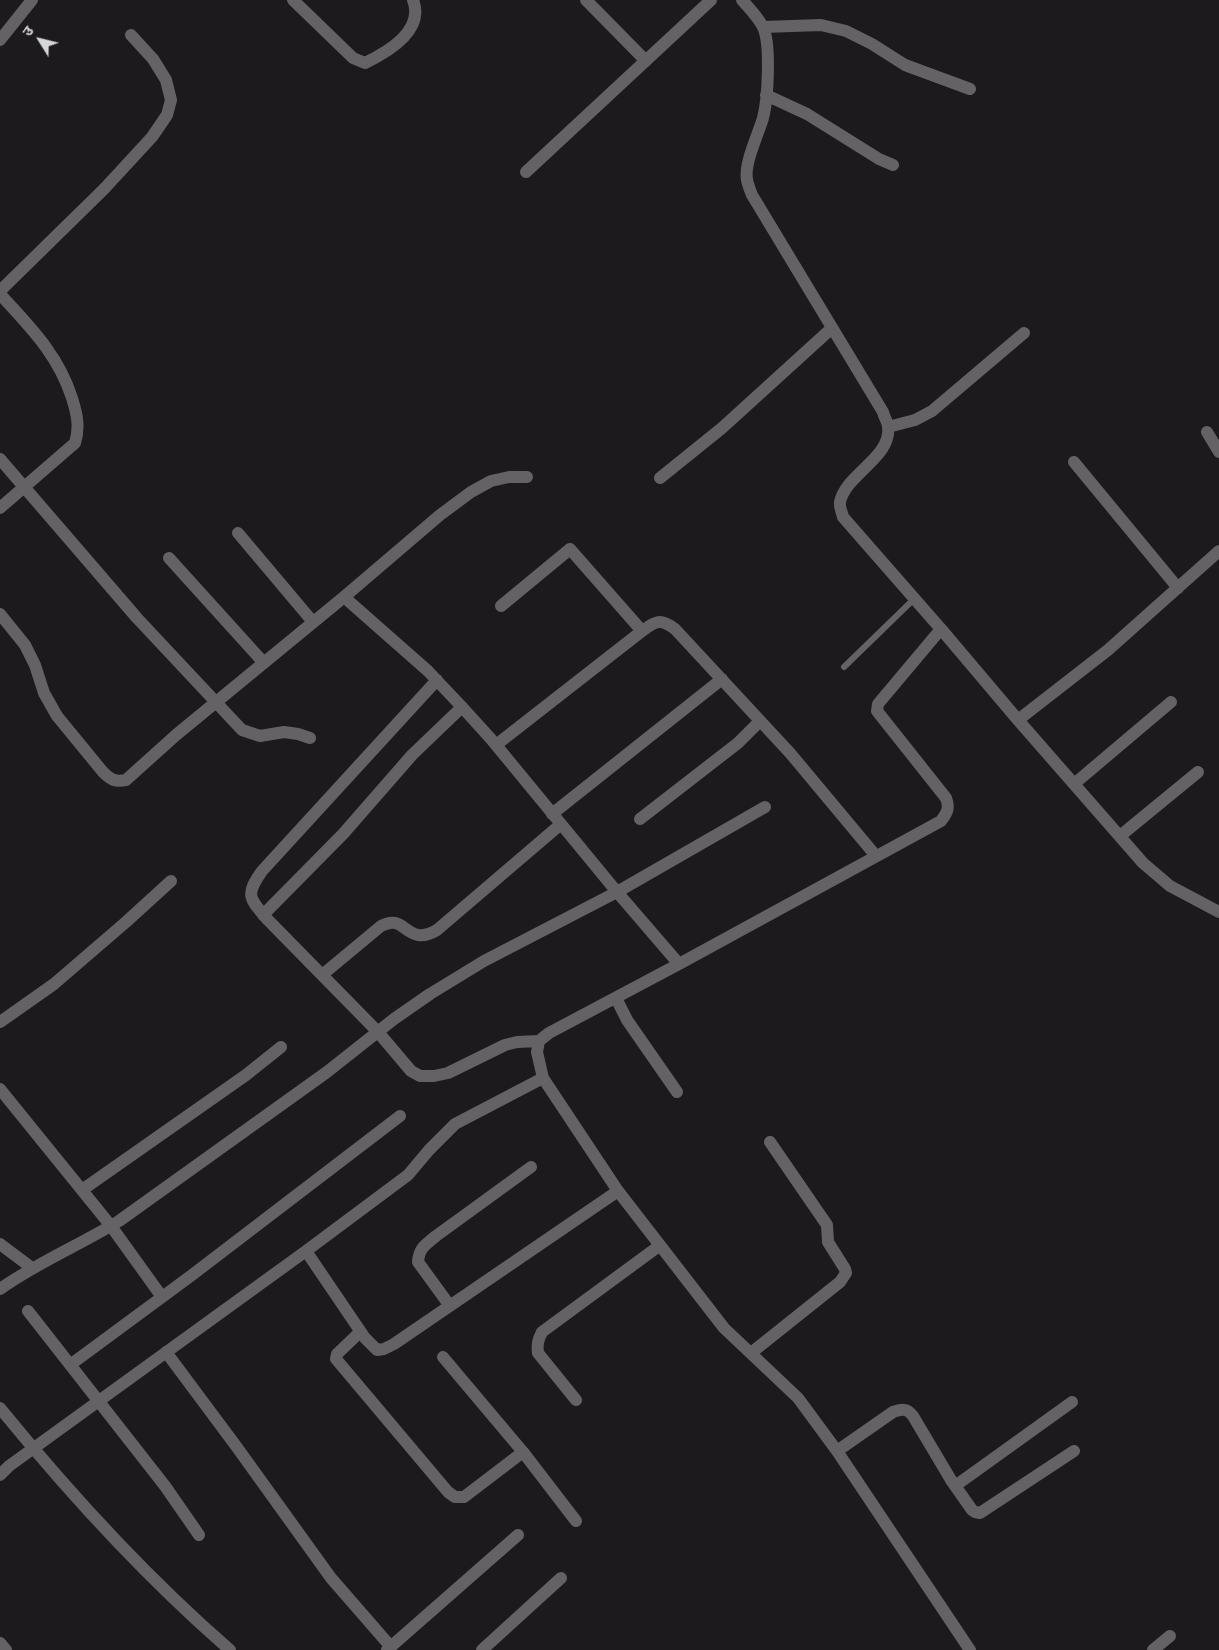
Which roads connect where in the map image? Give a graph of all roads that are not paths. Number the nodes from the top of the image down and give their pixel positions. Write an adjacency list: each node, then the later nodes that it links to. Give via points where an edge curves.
1 (32, 0): 9 (street)
2 (293, 0): 3 (street, via 353,58 365,63 404,38 414,22 416,8)
3 (413, 0)
4 (586, 0): 10 (street)
5 (711, 0): 10 (street)
6 (742, 0): 7 (street)
7 (763, 28): 11 (street, via 821,25 846,31 904,65); 12 (street, via 767,42)
8 (131, 35): 15 (street, via 153,59 166,80 171,100 167,115 152,137 104,189)
9 (0, 40)
10 (646, 61): 14 (street)
11 (970, 89)
12 (766, 95): 13 (street, via 807,114 879,159); 16 (street, via 764,116 750,158 747,180 752,195)
13 (893, 164)
14 (526, 172)
15 (0, 293): 25 (street, via 60,366 78,416 75,443)
16 (832, 328): 18 (street, via 883,412); 24 (street, via 722,428)
17 (1024, 333): 18 (street, via 932,412)
18 (888, 427): 32 (street, via 882,449 853,480 839,504 843,517)
19 (1207, 432): 20 (street)
20 (1219, 452)
21 (0, 459): 25 (street)
22 (1074, 462): 30 (street)
23 (527, 478): 31 (street, via 500,479 470,492)
24 (660, 478)
25 (25, 487): 26 (street); 42 (street, via 137,618)
26 (0, 508)
27 (238, 533): 35 (street)
28 (1219, 551): 30 (street)
29 (169, 558): 38 (street)
30 (1178, 588): 45 (street, via 1108,650)
31 (344, 597): 35 (street); 41 (street)
32 (914, 599): 36 (street); 39 (lane)
33 (500, 606): 37 (street, via 570,548)
34 (0, 614): 42 (street, via 25,645 57,716 110,780 126,780)
35 (313, 622): 38 (street)
36 (941, 629): 45 (street); 56 (street, via 878,704 877,711 946,798 949,805 947,813 941,821)
37 (642, 631): 40 (street, via 656,622 665,622); 48 (street)
38 (264, 663): 42 (street)
39 (844, 667)
40 (722, 679): 46 (street); 52 (street)
41 (437, 680): 44 (street); 60 (street, via 262,871 250,894 252,902)
42 (216, 702): 47 (street, via 242,730 252,734 284,732)
43 (1171, 702): 50 (street)
44 (462, 708): 48 (street); 60 (street, via 412,755 344,834)
45 (1018, 720): 50 (street)
46 (760, 721): 53 (street, via 738,743); 56 (street)
47 (310, 738)
48 (496, 745): 52 (street)
49 (1198, 772): 55 (street)
50 (1074, 784): 55 (street)
51 (765, 807): 58 (street)
52 (552, 814): 54 (street)
53 (640, 819)
54 (561, 824): 58 (street); 62 (street, via 437,930 418,935 389,921)
55 (1120, 836): 59 (street, via 1142,863 1170,886)
56 (876, 856): 61 (street)
57 (171, 881): 64 (street, via 54,984)
58 (617, 892): 61 (street); 65 (street, via 484,961 430,994)
59 (1219, 912)
60 (263, 915): 62 (street)
61 (679, 964): 63 (street)
62 (322, 975): 65 (street)
63 (616, 998): 66 (street); 70 (street, via 627,1020)
64 (0, 1022)
65 (378, 1032): 66 (street, via 411,1071 420,1076 448,1073 505,1045); 76 (street)
66 (539, 1041): 68 (street, via 537,1052)
67 (281, 1047): 74 (street, via 238,1081)
68 (543, 1078): 75 (street); 79 (street, via 455,1124 408,1175)
69 (0, 1089): 74 (street)
70 (677, 1092)
71 (400, 1116): 82 (street)
72 (770, 1142): 87 (street, via 827,1225 828,1242 846,1273 840,1282)
73 (532, 1167): 83 (street, via 436,1236 419,1254 418,1262)
74 (82, 1190): 76 (street)
75 (618, 1191): 78 (street); 83 (street)
76 (111, 1226): 80 (street); 82 (street)
77 (0, 1244): 80 (street)
78 (659, 1246): 87 (street, via 724,1328); 90 (street, via 542,1332 537,1344 538,1353)
79 (306, 1251): 85 (street); 86 (street)
80 (32, 1268): 81 (street)
81 (0, 1289)
82 (162, 1297): 89 (street)
83 (450, 1306): 85 (street, via 384,1349 378,1350)
84 (28, 1311): 89 (street)
85 (360, 1332): 97 (street, via 336,1358 448,1492 455,1497 464,1497)
86 (166, 1352): 91 (street); 106 (street, via 331,1578)
87 (751, 1353): 95 (street, via 798,1398)
88 (443, 1357): 97 (street)
89 (70, 1365): 91 (street)
90 (576, 1400)
91 (99, 1402): 94 (street); 101 (street)
92 (1072, 1402): 99 (street)
93 (0, 1408): 94 (street)
94 (34, 1449): 98 (street); 108 (street, via 161,1588)
95 (837, 1451): 99 (street, via 893,1412 907,1410); 110 (street)
96 (1074, 1451): 99 (street, via 980,1512 972,1510)
97 (522, 1452): 100 (street)
98 (0, 1475)
99 (955, 1486)
100 (576, 1521)
101 (199, 1534)
102 (518, 1535): 106 (street)
103 (562, 1578): 109 (street)
104 (1170, 1636): 111 (street)
105 (0, 1643): 107 (street)
106 (389, 1648)
107 (6, 1650)
108 (230, 1650)
109 (482, 1650)
110 (970, 1650)
111 (1153, 1650)

